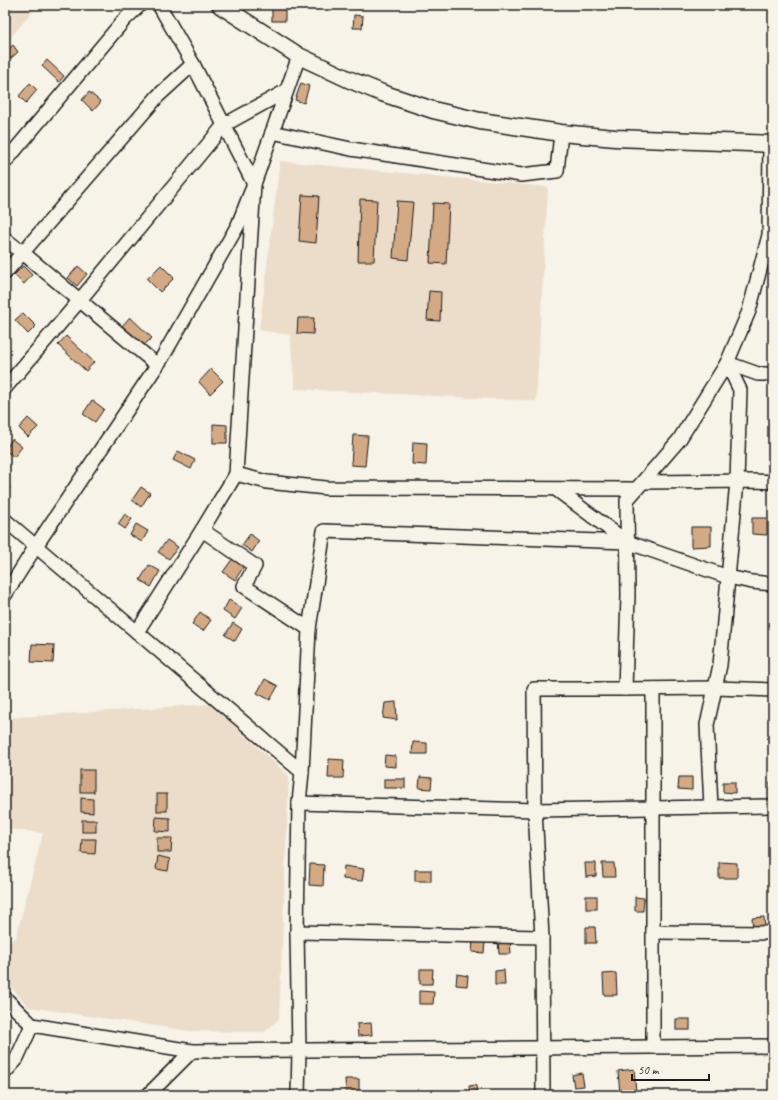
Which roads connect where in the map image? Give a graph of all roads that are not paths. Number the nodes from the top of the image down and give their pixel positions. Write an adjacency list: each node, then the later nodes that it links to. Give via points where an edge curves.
1 (140, 5): 11 (street, via 124,20)
2 (159, 5): 5 (street)
3 (220, 5): 4 (main road)
4 (299, 56): 6 (street); 9 (main road, via 382,94 433,110 480,121)
5 (193, 64): 7 (street); 15 (street, via 158,96)
6 (286, 92): 7 (street); 8 (street)
7 (224, 125): 12 (street); 17 (street)
8 (272, 132): 9 (street, via 352,149 521,175 557,171); 12 (street)
9 (562, 133): 10 (main road, via 615,138)
10 (771, 144): 13 (street)
11 (5, 162)
12 (254, 184): 19 (street, via 238,225); 22 (street)
13 (771, 205): 18 (street, via 769,236 749,311)
14 (5, 239): 15 (street)
15 (23, 252): 16 (street); 17 (street)
16 (5, 273)
17 (80, 300): 19 (street); 21 (street)
18 (727, 363): 20 (street, via 758,374); 23 (street, via 740,390); 25 (street, via 679,440)
19 (158, 365): 30 (street)
20 (773, 374)
21 (5, 388)
22 (236, 474): 26 (street, via 267,482 326,488); 28 (street)
23 (737, 481): 24 (street); 25 (street); 31 (street)
24 (773, 482)
25 (640, 486): 26 (street); 29 (street, via 627,500)
26 (557, 490): 29 (street)
27 (5, 520): 30 (street)
28 (202, 530): 34 (street, via 255,566 244,586); 35 (street)
29 (627, 542): 31 (street); 34 (street, via 324,531); 37 (street)
30 (36, 546): 33 (street); 35 (street)
31 (728, 577): 32 (street); 36 (street, via 720,665)
32 (773, 584)
33 (5, 595)
34 (309, 629): 40 (street)
35 (137, 632): 40 (street)
36 (714, 688): 38 (street); 39 (street); 43 (street, via 707,724)
37 (625, 689): 38 (street); 45 (street, via 534,689)
38 (653, 689): 44 (street)
39 (773, 690)
40 (302, 772): 41 (street)
41 (299, 803): 45 (street); 46 (street)
42 (773, 806): 43 (street)
43 (711, 807): 44 (street)
44 (653, 808): 45 (street); 47 (street)
45 (535, 810): 49 (street)
46 (297, 932): 49 (street); 55 (street)
47 (653, 932): 48 (street); 53 (street)
48 (773, 933)
49 (542, 937): 54 (street)
50 (5, 998): 51 (street)
51 (32, 1025): 56 (street); 57 (street, via 16,1060)
52 (773, 1046): 53 (street)
53 (653, 1048): 54 (street)
54 (542, 1049): 55 (street); 60 (street)
55 (299, 1050): 56 (street); 59 (street)
56 (192, 1051): 58 (street)
57 (5, 1072)
58 (148, 1095)
59 (298, 1095)
60 (543, 1095)

